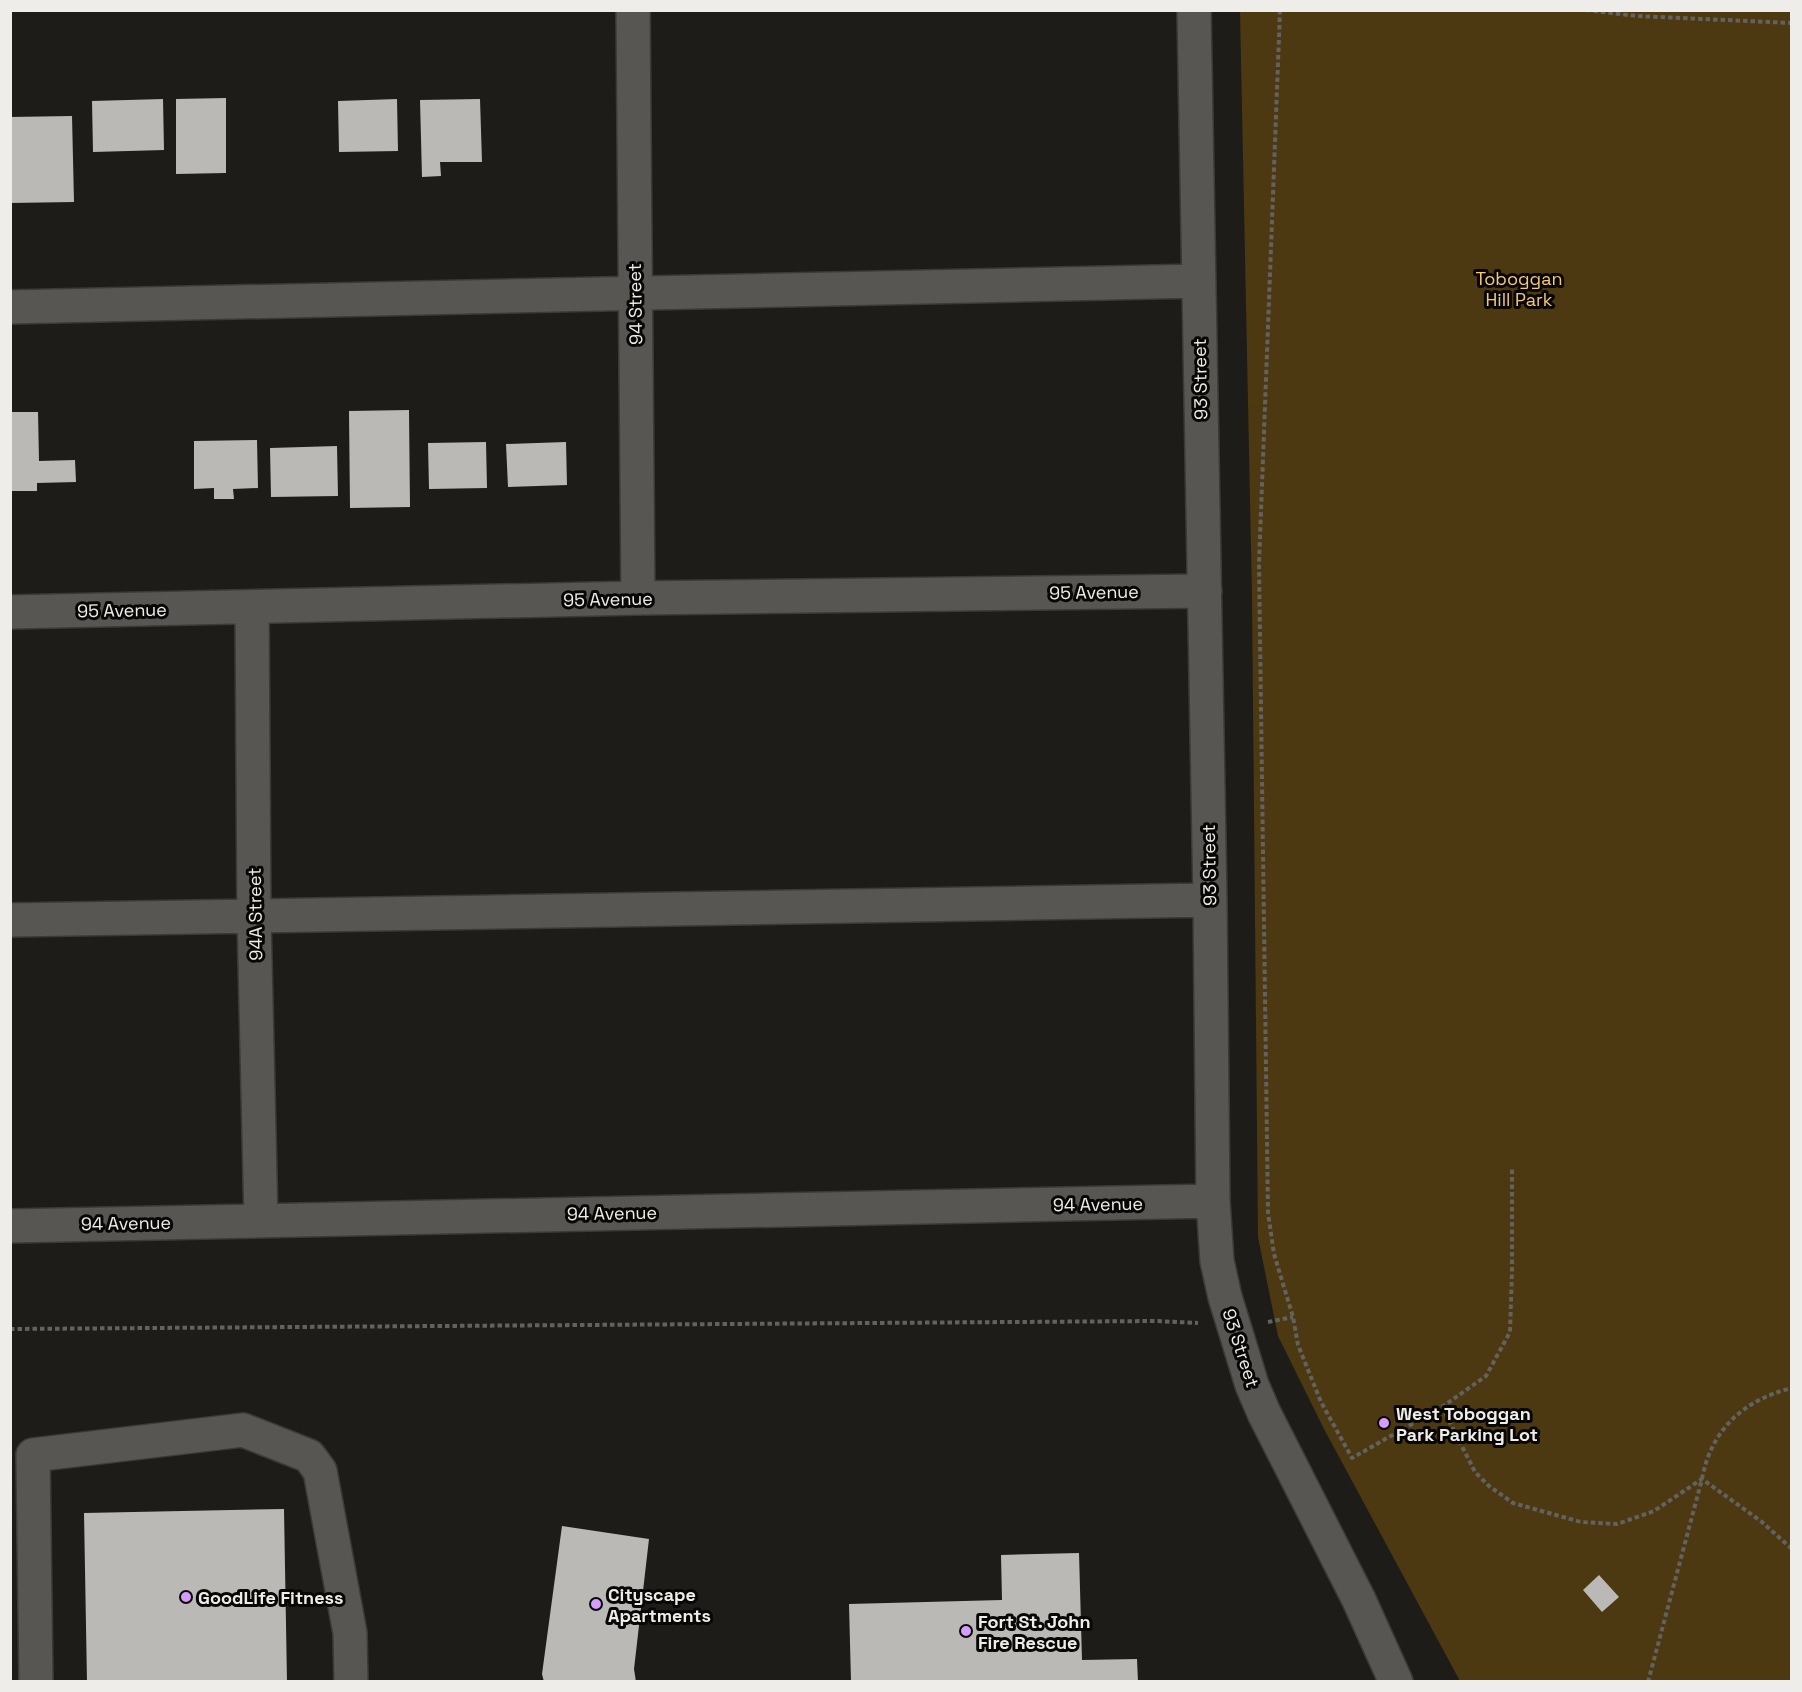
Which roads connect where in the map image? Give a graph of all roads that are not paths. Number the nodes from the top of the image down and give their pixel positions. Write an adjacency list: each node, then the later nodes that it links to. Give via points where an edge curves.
1 (633, 10): 4 (street, 94 Street)
2 (1194, 10): 3 (street, 93 Street)
3 (1198, 281): 4 (street); 6 (street, 93 Street)
4 (635, 293): 5 (street); 7 (street, 94 Street)
5 (10, 307)
6 (1205, 591): 7 (street, 95 Avenue); 10 (street, 93 Street)
7 (638, 598): 8 (street, 95 Avenue)
8 (252, 607): 9 (street, 95 Avenue); 11 (street, 94A Street)
9 (10, 612)
10 (1210, 900): 11 (street); 13 (street, 93 Street)
11 (254, 917): 12 (street); 14 (street, 94A Street)
12 (10, 920)
13 (1213, 1201): 14 (street, 94 Avenue); 19 (street, 93 Street, via 1224,1297 1252,1385)
14 (261, 1221): 15 (street, 94 Avenue)
15 (10, 1226)
16 (22, 1455): 17 (street); 18 (street, via 243,1430 309,1456 320,1471 350,1632)
17 (36, 1682)
18 (351, 1682)
19 (1396, 1682)

